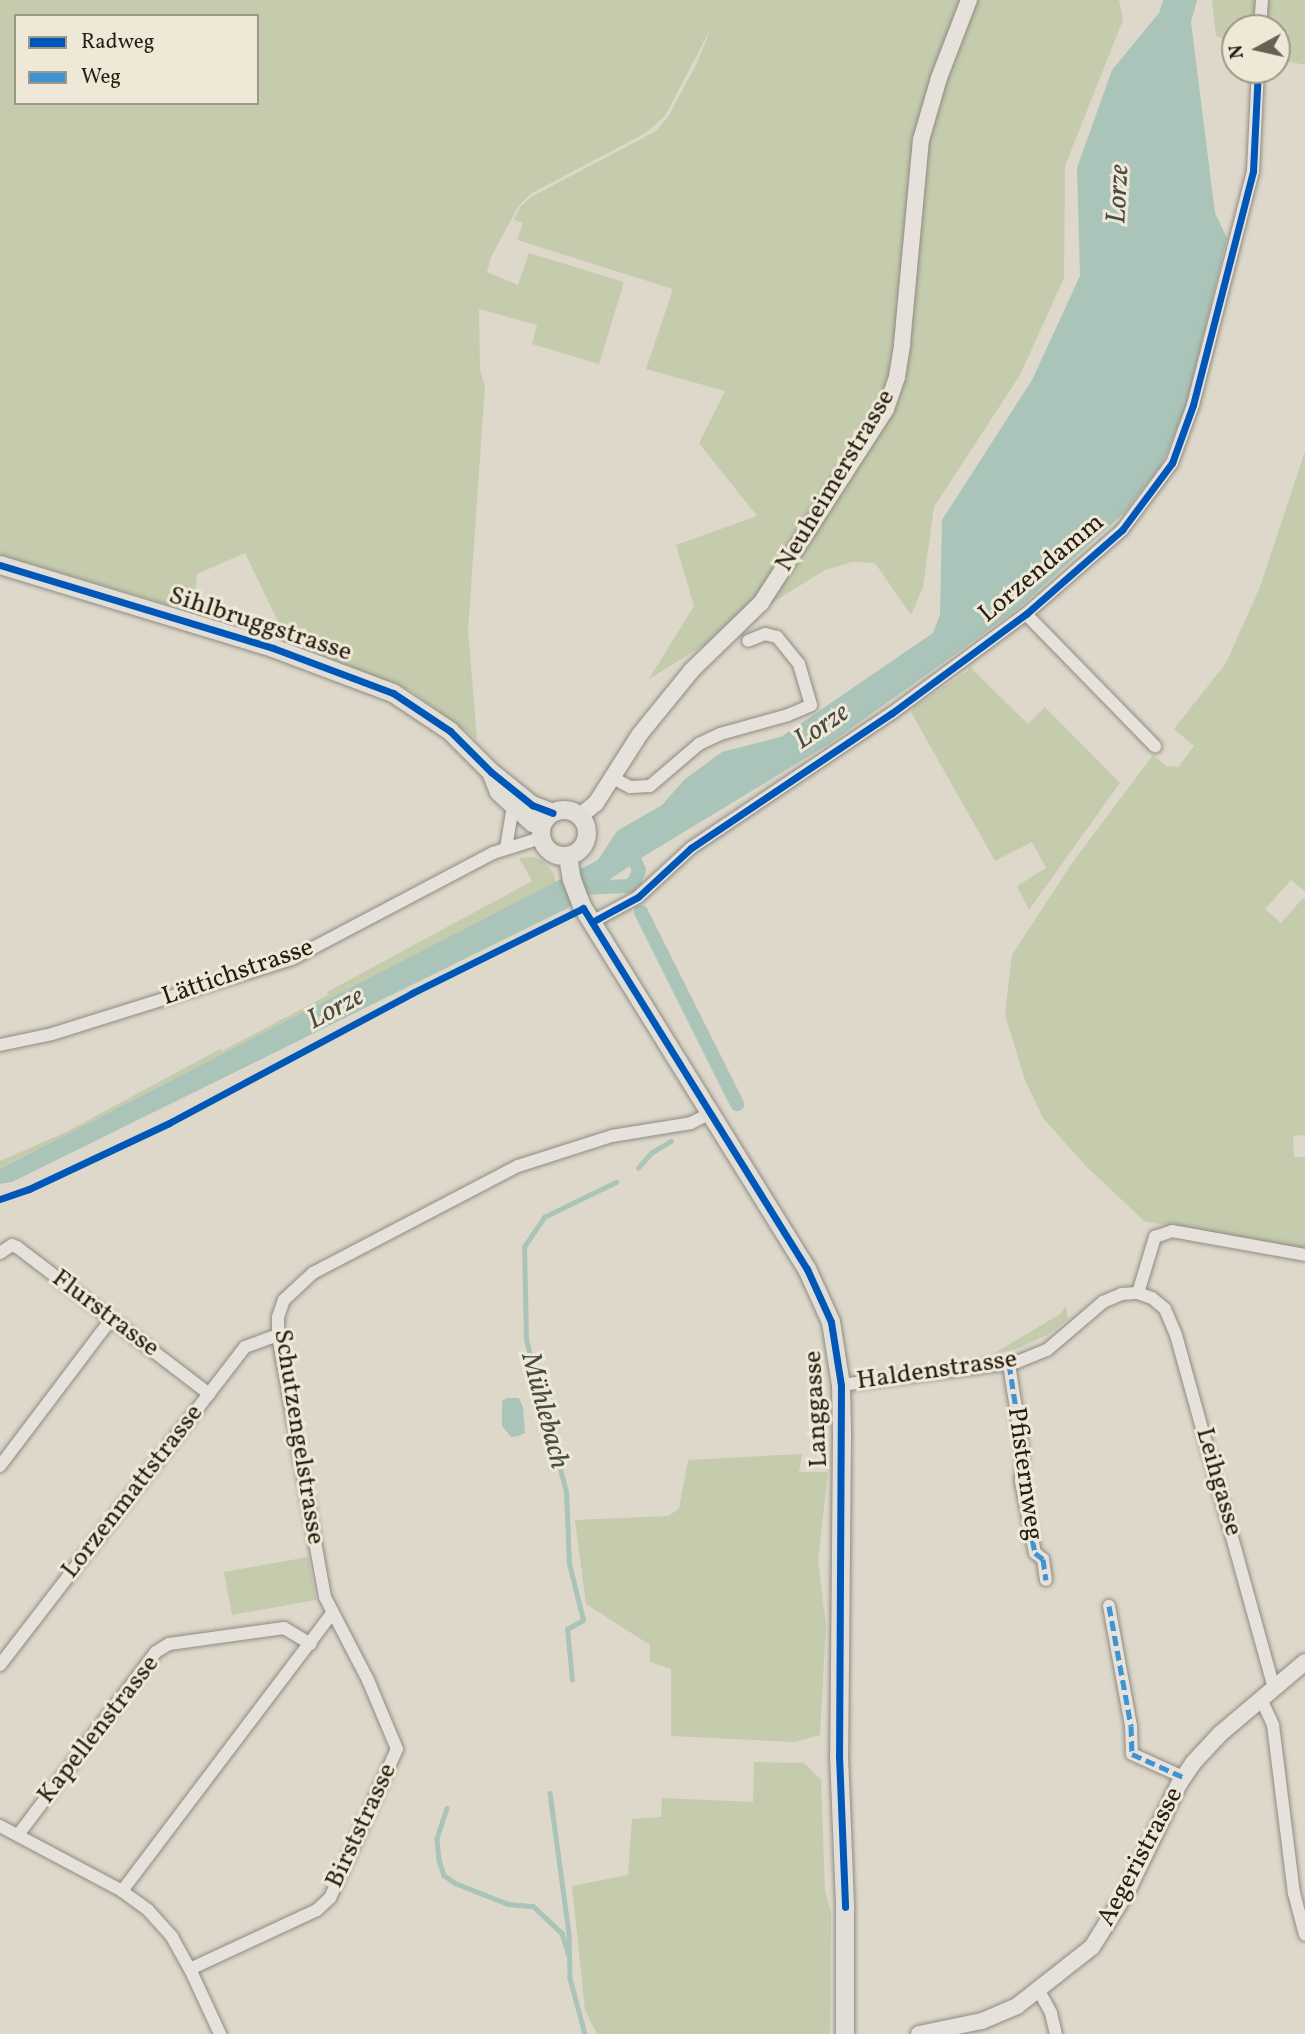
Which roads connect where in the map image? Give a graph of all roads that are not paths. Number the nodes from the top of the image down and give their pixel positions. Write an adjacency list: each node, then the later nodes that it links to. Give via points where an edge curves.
1 (969, 0): 8 (street, Neuheimerstrasse, via 921,140 902,344 886,409 761,603 692,670 640,734)
2 (1257, 84): 4 (street, Lorzendamm, via 1253,171 1193,405 1172,463 1122,530)
3 (0, 565): 7 (main road, Sihlbruggstrasse, via 284,652 393,693 450,731)
4 (1026, 614): 6 (street); 14 (street, Lorzendamm, via 892,713 691,848 638,897)
5 (748, 641): 8 (street, via 765,634 777,637 799,664 811,705 699,744 650,786 630,787)
6 (1155, 746)
7 (491, 772): 9 (main road, Sihlbruggstrasse, via 499,792); 11 (main road, Sihlbruggstrasse, via 532,805)
8 (613, 778): 10 (street, Neuheimerstrasse, via 596,803)
9 (513, 806): 11 (main road, Sihlbruggstrasse); 12 (street)
10 (580, 816): 11 (main road, via 570,810); 13 (main road, via 587,836)
11 (545, 825): 12 (street, Lättichstrasse); 13 (main road, via 548,850)
12 (506, 848): 15 (street, Lättichstrasse, via 292,959 51,1034)
13 (569, 863): 14 (main road, Langgasse)
14 (588, 915): 16 (main road, Langgasse)
15 (0, 1045)
16 (710, 1113): 21 (street, Schutzengelstrasse, via 691,1123 612,1136 518,1166 313,1273 284,1300); 23 (main road, Langgasse, via 807,1269 831,1322)
17 (0, 1253): 20 (street, Flurstrasse, via 12,1244)
18 (1305, 1255): 19 (street, via 1172,1231 1155,1237)
19 (1138, 1293): 22 (street, Haldenstrasse, via 1122,1293 1103,1302 1047,1350); 32 (street, Leihgasse, via 1165,1309 1175,1335)
20 (111, 1319): 24 (street, Flurstrasse); 25 (street)
21 (278, 1335): 24 (street, Lorzenmattstrasse, via 245,1347); 28 (street, Schutzengelstrasse)
22 (1009, 1364): 23 (street, Haldenstrasse); 26 (street, Pfisternweg, via 1023,1452 1021,1480 1035,1553 1043,1559)
23 (841, 1385): 43 (main road, Langgasse, via 839,1755)
24 (209, 1394): 31 (street, Lorzenmattstrasse)
25 (0, 1466)
26 (1046, 1580)
27 (1109, 1606): 34 (street, via 1132,1754)
28 (332, 1613): 29 (street); 40 (street, Birststrasse, via 394,1737 394,1760 330,1898 317,1910)
29 (311, 1644): 36 (street, Kapellenstrasse, via 284,1628 169,1644 156,1653); 38 (street)
30 (1305, 1661): 32 (street, Aegeristrasse)
31 (0, 1665)
32 (1274, 1688): 33 (street, Aegeristrasse)
33 (1261, 1699): 34 (street, Aegeristrasse, via 1220,1734); 37 (street, via 1273,1725)
34 (1183, 1777): 41 (street, Aegeristrasse, via 1111,1919 1092,1947)
35 (0, 1826): 36 (street)
36 (18, 1835): 38 (street)
37 (1299, 1882): 39 (street)
38 (122, 1892): 40 (street, via 148,1910 172,1937)
39 (1305, 1935)
40 (190, 1969): 42 (street)
41 (1039, 1991): 44 (street, Aegeristrasse, via 982,2021); 45 (street)
42 (220, 2034)
43 (845, 2034)
44 (919, 2034)
45 (1056, 2034)

